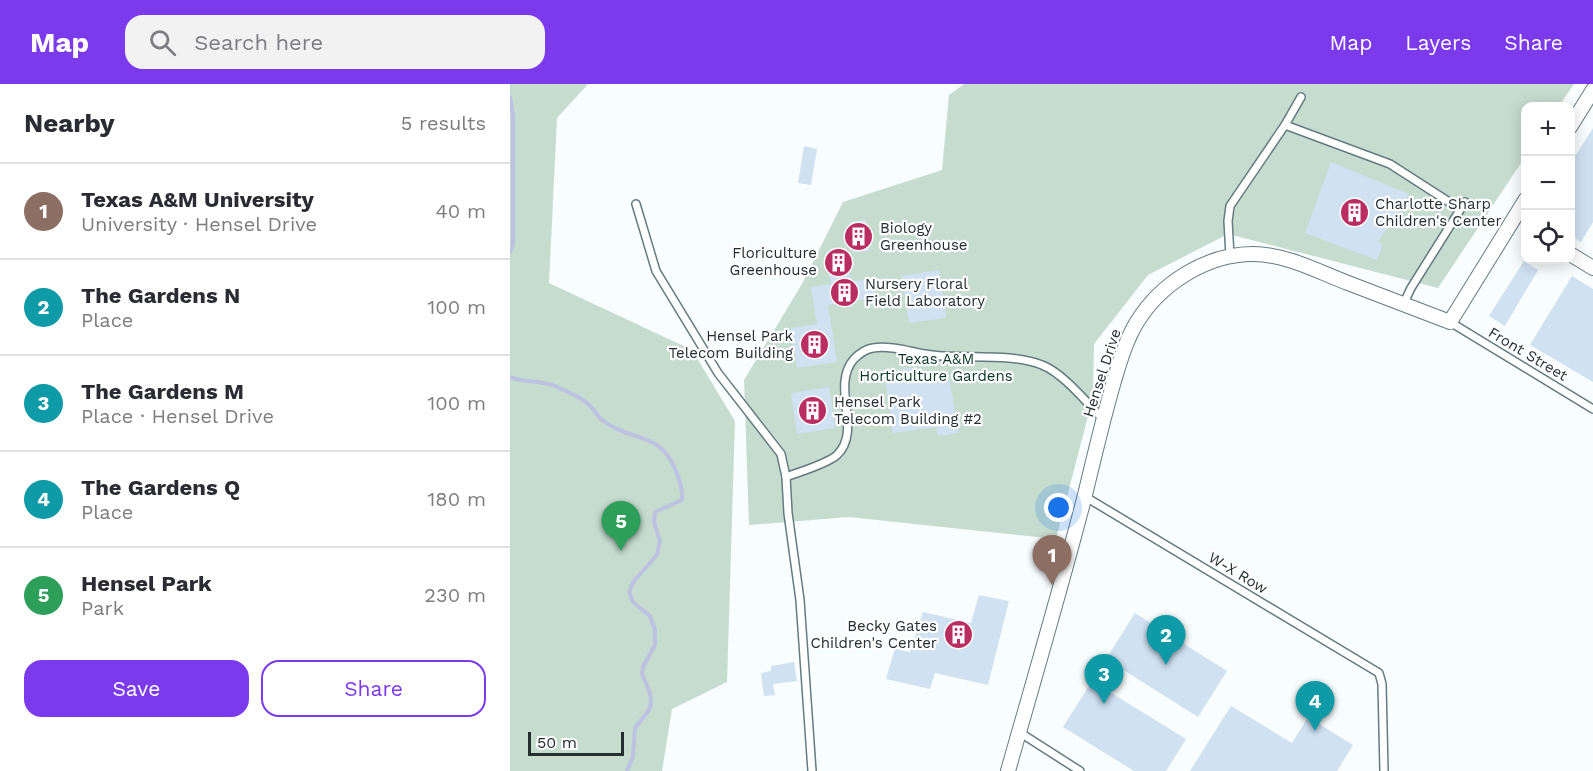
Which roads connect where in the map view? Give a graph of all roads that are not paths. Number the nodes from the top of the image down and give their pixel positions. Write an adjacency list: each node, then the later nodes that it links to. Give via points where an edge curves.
1 (1593, 90): 3 (street)
2 (1301, 98): 4 (lane)
3 (1575, 119)
4 (1285, 125): 8 (lane, via 1390,164); 11 (lane, via 1230,206)
5 (1465, 202): 8 (lane)
6 (636, 204): 18 (lane, via 656,271 718,373 781,454)
7 (1521, 208): 9 (street)
8 (1460, 209): 14 (lane)
9 (1513, 220): 10 (street); 15 (street)
10 (1521, 224)
11 (1230, 256): 14 (street, Hensel Drive, via 1255,254 1293,262); 17 (street, Hensel Drive, via 1176,280 1148,307 1129,338)
12 (1575, 257): 13 (street)
13 (1593, 268)
14 (1404, 305): 15 (street, Hensel Drive)
15 (1450, 322): 16 (lane, Front Street)
16 (1593, 409)
17 (1103, 419): 18 (lane, via 1054,371 1040,364 870,348 854,359 844,378 846,441 837,455); 19 (street, Hensel Drive)
18 (786, 477): 21 (lane, via 800,600)
19 (1084, 496): 20 (street, Hensel Drive); 24 (lane, W-X Row, via 1379,673)
20 (1019, 732): 22 (street, Hensel Drive); 23 (lane)
21 (812, 771)
22 (1008, 771)
23 (1080, 771)
24 (1384, 771)

